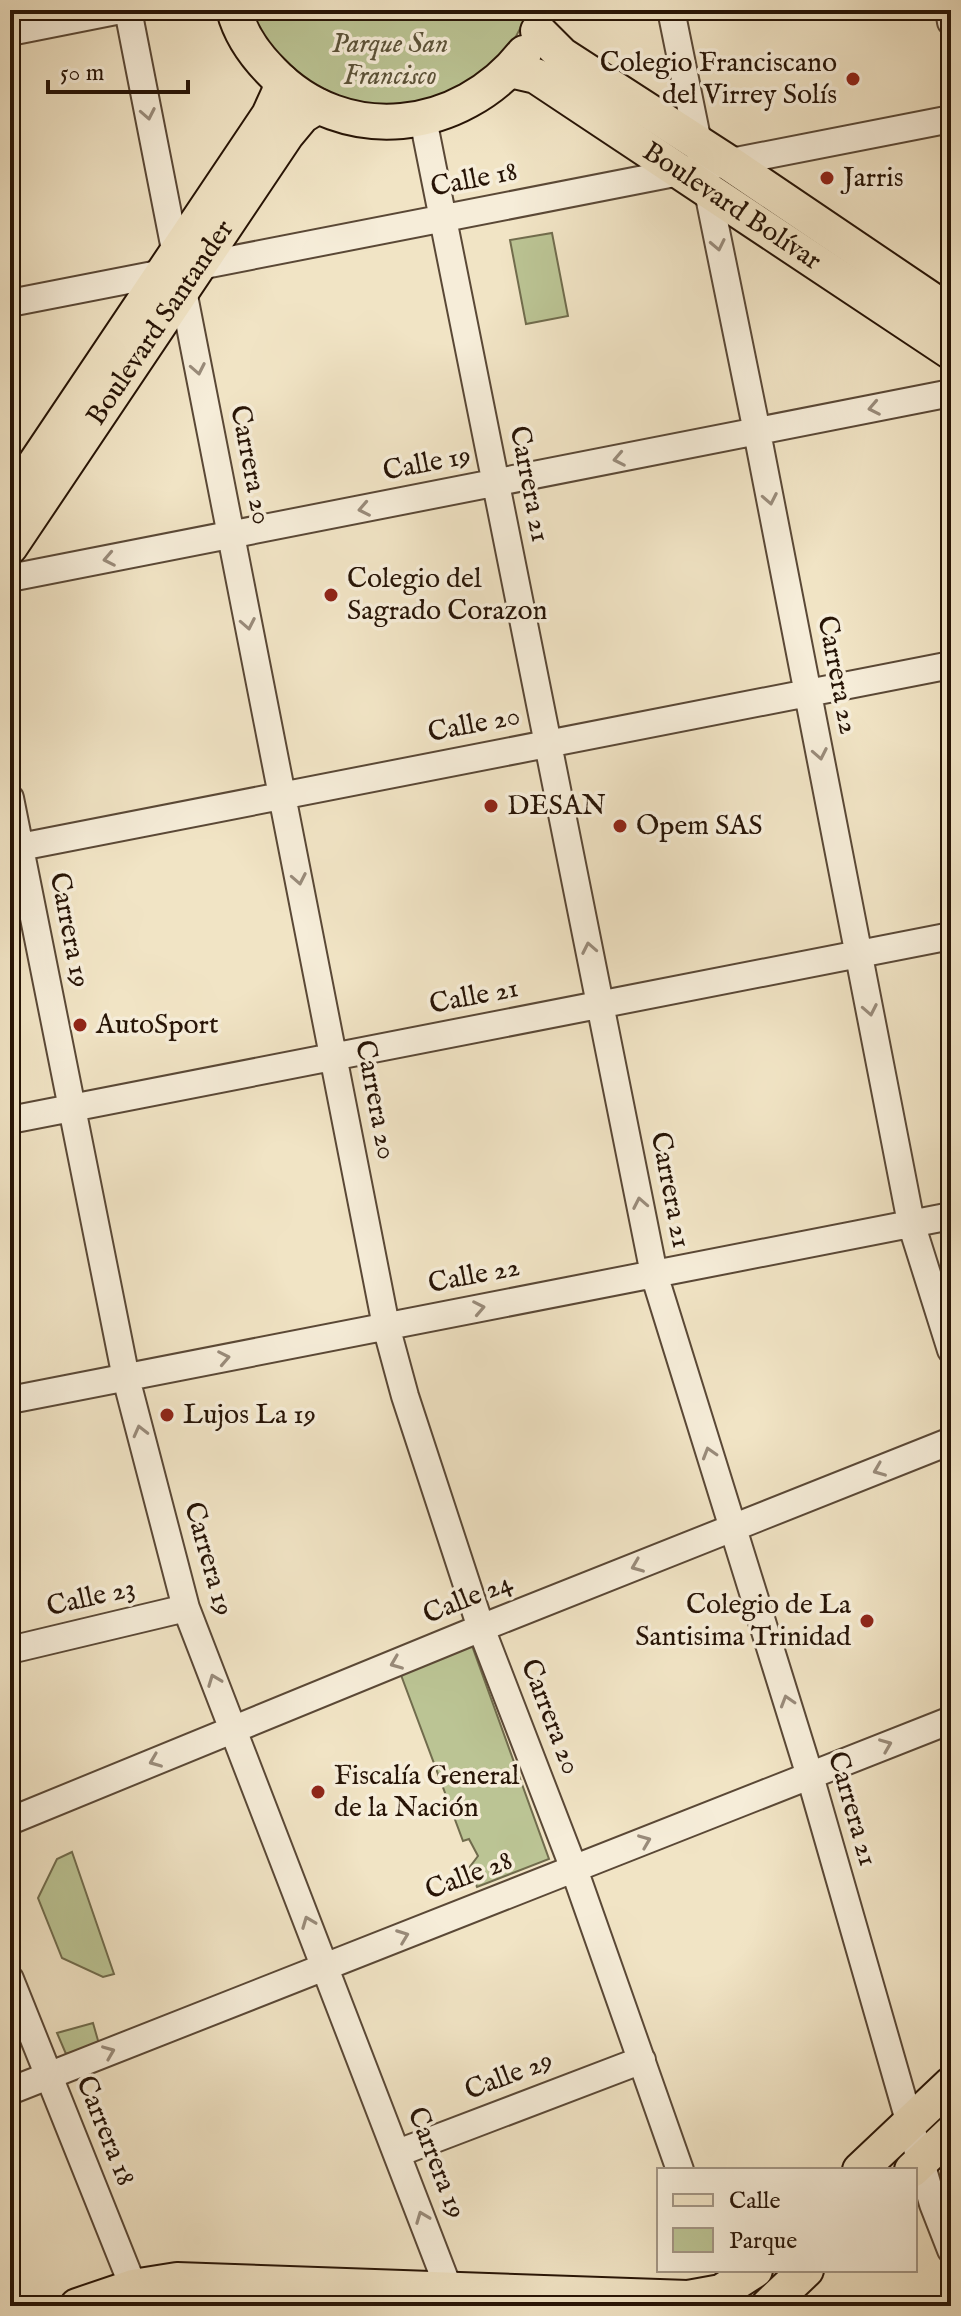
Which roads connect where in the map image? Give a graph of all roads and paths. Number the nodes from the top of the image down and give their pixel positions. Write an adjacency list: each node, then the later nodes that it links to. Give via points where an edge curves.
1 (121, 10): 8 (street)
2 (128, 10): 16 (street, Carrera 20, one-way to 16)
3 (234, 10): 10 (main road, via 247,40)
4 (671, 10): 14 (street, Carrera 22)
5 (949, 10): 7 (street)
6 (542, 20): 9 (main road); 14 (main road, Boulevard Bolívar, via 562,55)
7 (951, 22)
8 (10, 32)
9 (510, 70): 12 (main road, via 485,92); 14 (main road, Boulevard Bolívar, via 536,76)
10 (281, 81): 11 (main road); 16 (main road, Boulevard Santander, via 269,115)
11 (318, 106): 12 (main road, via 388,122); 16 (main road, Boulevard Santander, via 296,122)
12 (423, 119): 15 (street, Carrera 21)
13 (951, 119): 14 (street, Calle 18)
14 (703, 167): 15 (street, Calle 18); 18 (main road, Boulevard Bolívar); 19 (main road, Boulevard Bolívar); 21 (street, Carrera 22, one-way to 21)
15 (443, 219): 16 (street, Calle 18); 22 (street, Carrera 21)
16 (180, 271): 17 (street, Calle 18); 23 (main road, Boulevard Santander); 24 (street, Carrera 20, one-way to 24); 25 (main road, Boulevard Santander)
17 (10, 303)
18 (951, 313)
19 (951, 352)
20 (951, 393): 21 (street, Calle 19, one-way to 21)
21 (757, 432): 22 (street, Calle 19, one-way to 22); 28 (street, Carrera 22, one-way to 28)
22 (496, 483): 24 (street, Calle 19, one-way to 24); 29 (street, Carrera 21)
23 (10, 501)
24 (231, 535): 26 (street, Calle 19, one-way to 26); 30 (street, Carrera 20, one-way to 30)
25 (10, 547)
26 (10, 578)
27 (951, 665): 28 (street, Calle 20)
28 (808, 692): 29 (street, Calle 20); 34 (street, Carrera 22, one-way to 34)
29 (548, 743): 30 (street, Calle 20); 35 (street, Carrera 21, one-way to 29)
30 (282, 795): 32 (street, Calle 20); 36 (street, Carrera 20, one-way to 36)
31 (10, 798): 32 (street, Carrera 19)
32 (15, 848): 37 (street, Carrera 19)
33 (951, 936): 34 (street, Calle 21)
34 (859, 954): 35 (street, Calle 21); 40 (street, Carrera 22, one-way to 40)
35 (601, 1005): 36 (street, Calle 21); 41 (street, Carrera 21, one-way to 35)
36 (334, 1057): 37 (street, Calle 21); 42 (street, Carrera 20)
37 (72, 1108): 38 (street, Calle 21); 44 (street, Carrera 19)
38 (10, 1120)
39 (951, 1216): 40 (street, Calle 22)
40 (911, 1223): 41 (street, Calle 22); 43 (street, Carrera 22)
41 (654, 1274): 42 (street, Calle 22, one-way to 41); 47 (street, Carrera 21, one-way to 41)
42 (386, 1326): 44 (street, Calle 22, one-way to 42); 49 (street, Carrera 20)
43 (951, 1350)
44 (126, 1378): 45 (street, Calle 22); 48 (street, Carrera 19, one-way to 44)
45 (10, 1400)
46 (951, 1441): 47 (street, Calle 24, one-way to 47)
47 (733, 1528): 49 (street, Calle 24, one-way to 49); 53 (street, Carrera 21, one-way to 47)
48 (186, 1608): 50 (street, Calle 23); 52 (street, Carrera 19, one-way to 48)
49 (481, 1628): 52 (street, Calle 24, one-way to 52); 55 (street, Carrera 20)
50 (10, 1650)
51 (951, 1720): 53 (street, Calle 28, one-way to 51)
52 (233, 1730): 54 (street, Calle 24, one-way to 54); 56 (street, Carrera 19, one-way to 52)
53 (810, 1776): 55 (street, Calle 28, one-way to 53); 62 (street, Carrera 21)
54 (10, 1821)
55 (574, 1869): 56 (street, Calle 28, one-way to 55); 58 (street, Carrera 20)
56 (326, 1966): 59 (street, Calle 28, one-way to 56); 64 (street, Carrera 19)
57 (10, 1979): 59 (street, Carrera 18)
58 (642, 2060): 64 (street, Calle 29); 66 (street, Carrera 20)
59 (49, 2076): 61 (street, Calle 28); 73 (street, Carrera 18)
60 (951, 2084): 62 (main road)
61 (10, 2091)
62 (909, 2123): 65 (street, Carrera 21); 67 (main road)
63 (951, 2133): 65 (main road)
64 (398, 2153): 74 (street, Carrera 19, one-way to 64)
65 (916, 2166): 68 (street, Carrera 21)
66 (679, 2168)
67 (862, 2168)
68 (942, 2198): 69 (street, Carrera 21)
69 (951, 2250)
70 (751, 2272): 72 (main road)
71 (804, 2272): 76 (main road)
72 (720, 2289): 74 (main road, via 688,2298)
73 (137, 2296): 74 (main road, via 177,2280); 75 (main road)
74 (453, 2298)
75 (77, 2306)
76 (768, 2306)

